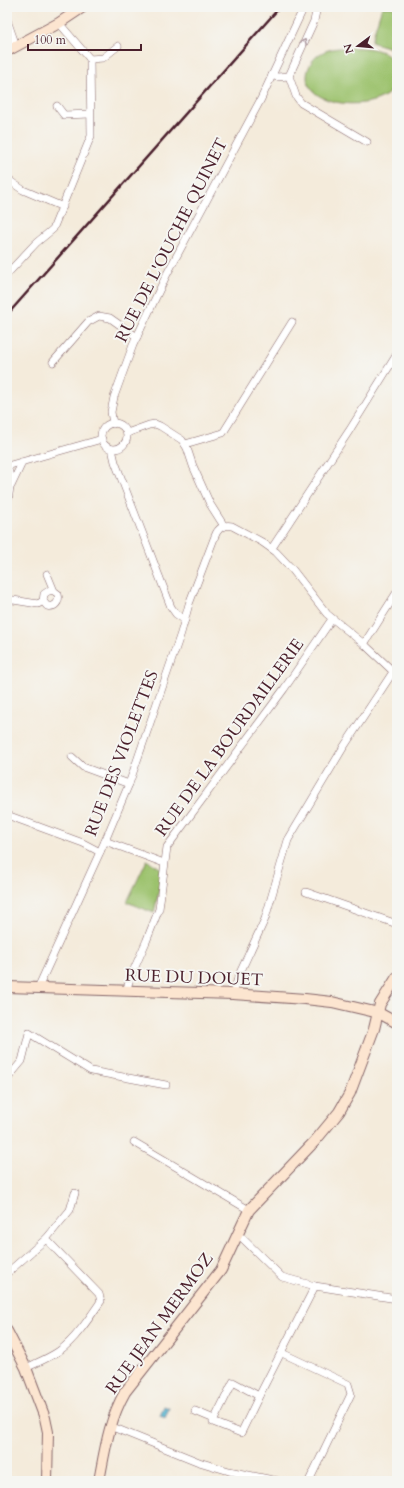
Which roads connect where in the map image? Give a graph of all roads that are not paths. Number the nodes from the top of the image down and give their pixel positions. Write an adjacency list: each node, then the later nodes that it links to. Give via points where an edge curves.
1 (83, 7): 5 (street)
2 (304, 7): 9 (street, RUE DE L'OUCHE QUINET)
3 (317, 7): 10 (street, one-way to 3, via 314,21)
4 (7, 20): 7 (street)
5 (59, 23): 7 (street); 8 (street)
6 (118, 46): 8 (street, via 103,58)
7 (11, 48)
8 (90, 59): 12 (street)
9 (272, 75): 10 (street); 18 (street, RUE DE L'OUCHE QUINET, via 240,142 167,274)
10 (289, 76): 13 (street, via 299,102)
11 (57, 106): 12 (street, via 64,115)
12 (90, 114): 15 (street, via 91,136)
13 (367, 142)
14 (7, 179): 15 (street, via 22,190)
15 (63, 207): 16 (street, via 53,229)
16 (7, 274)
17 (292, 322): 24 (street, via 223,433)
18 (137, 337): 20 (street, via 110,318 99,316 88,322); 21 (street, RUE DE L'OUCHE QUINET, via 114,397 111,412)
19 (397, 354): 31 (street, via 350,431)
20 (53, 362)
21 (113, 424): 22 (street, via 120,425); 23 (street, via 105,427)
22 (127, 433): 24 (street, via 155,424); 25 (street, via 124,445)
23 (102, 439): 25 (street, via 107,447); 26 (street)
24 (185, 444): 30 (street, via 210,504)
25 (112, 449): 38 (street, via 171,607)
26 (21, 462): 27 (street); 28 (street)
27 (7, 467): 28 (street)
28 (10, 486): 29 (street)
29 (7, 506)
30 (224, 526): 31 (street, via 232,526); 38 (street, RUE DES VIOLETTES, via 215,536)
31 (272, 548): 37 (street)
32 (47, 574): 33 (street)
33 (54, 591): 36 (street, via 47,591); 36 (street, via 59,597 56,604 47,606)
34 (397, 592): 39 (street)
35 (7, 599): 36 (street, via 38,604)
36 (43, 601)
37 (332, 619): 39 (street); 46 (street, RUE DE LA BOURDAILLERIE, via 284,689 166,847)
38 (185, 620): 42 (street, RUE DES VIOLETTES)
39 (364, 644): 40 (street)
40 (395, 673): 53 (street, via 344,748 288,840 265,919)
41 (72, 757): 42 (street, via 83,767)
42 (129, 784): 44 (street, RUE DES VIOLETTES)
43 (7, 816): 45 (street, via 83,843)
44 (105, 841): 45 (street, RUE DES VIOLETTES); 46 (street)
45 (100, 852): 51 (street, RUE DES VIOLETTES)
46 (164, 863): 52 (street, RUE DE LA BOURDAILLERIE, via 159,909)
47 (306, 892): 48 (street)
48 (397, 924)
49 (397, 977): 54 (street, RUE JEAN MERMOZ, via 380,1004)
50 (7, 987): 51 (street, RUE DU DOUET)
51 (38, 988): 52 (street, RUE DU DOUET)
52 (126, 991): 53 (street, RUE DU DOUET)
53 (233, 994): 54 (street, RUE DU DOUET, via 305,998)
54 (378, 1013): 55 (street, RUE DU DOUET); 60 (street, RUE JEAN MERMOZ, via 350,1093 339,1112)
55 (397, 1023)
56 (7, 1080): 57 (street, via 22,1061 29,1033 91,1071)
57 (166, 1085)
58 (134, 1142): 60 (street)
59 (75, 1193): 62 (street, via 70,1210)
60 (249, 1210): 61 (street, RUE JEAN MERMOZ)
61 (238, 1234): 64 (street, via 282,1277); 72 (street, RUE JEAN MERMOZ, via 221,1270 125,1392)
62 (46, 1239): 63 (street); 68 (street, via 99,1294 101,1301 59,1352)
63 (7, 1273)
64 (315, 1286): 65 (street); 67 (street)
65 (397, 1299)
66 (7, 1331): 68 (street)
67 (282, 1353): 69 (street); 76 (street, via 348,1384 352,1394)
68 (26, 1368): 73 (street, via 47,1425)
69 (259, 1396): 71 (street, via 233,1382); 71 (street, via 242,1433 213,1422)
70 (195, 1411): 71 (street)
71 (214, 1419)
72 (110, 1426): 74 (street, RUE JEAN MERMOZ); 75 (street, via 199,1462)
73 (47, 1481)
74 (99, 1481)
75 (278, 1481)
76 (309, 1481)

